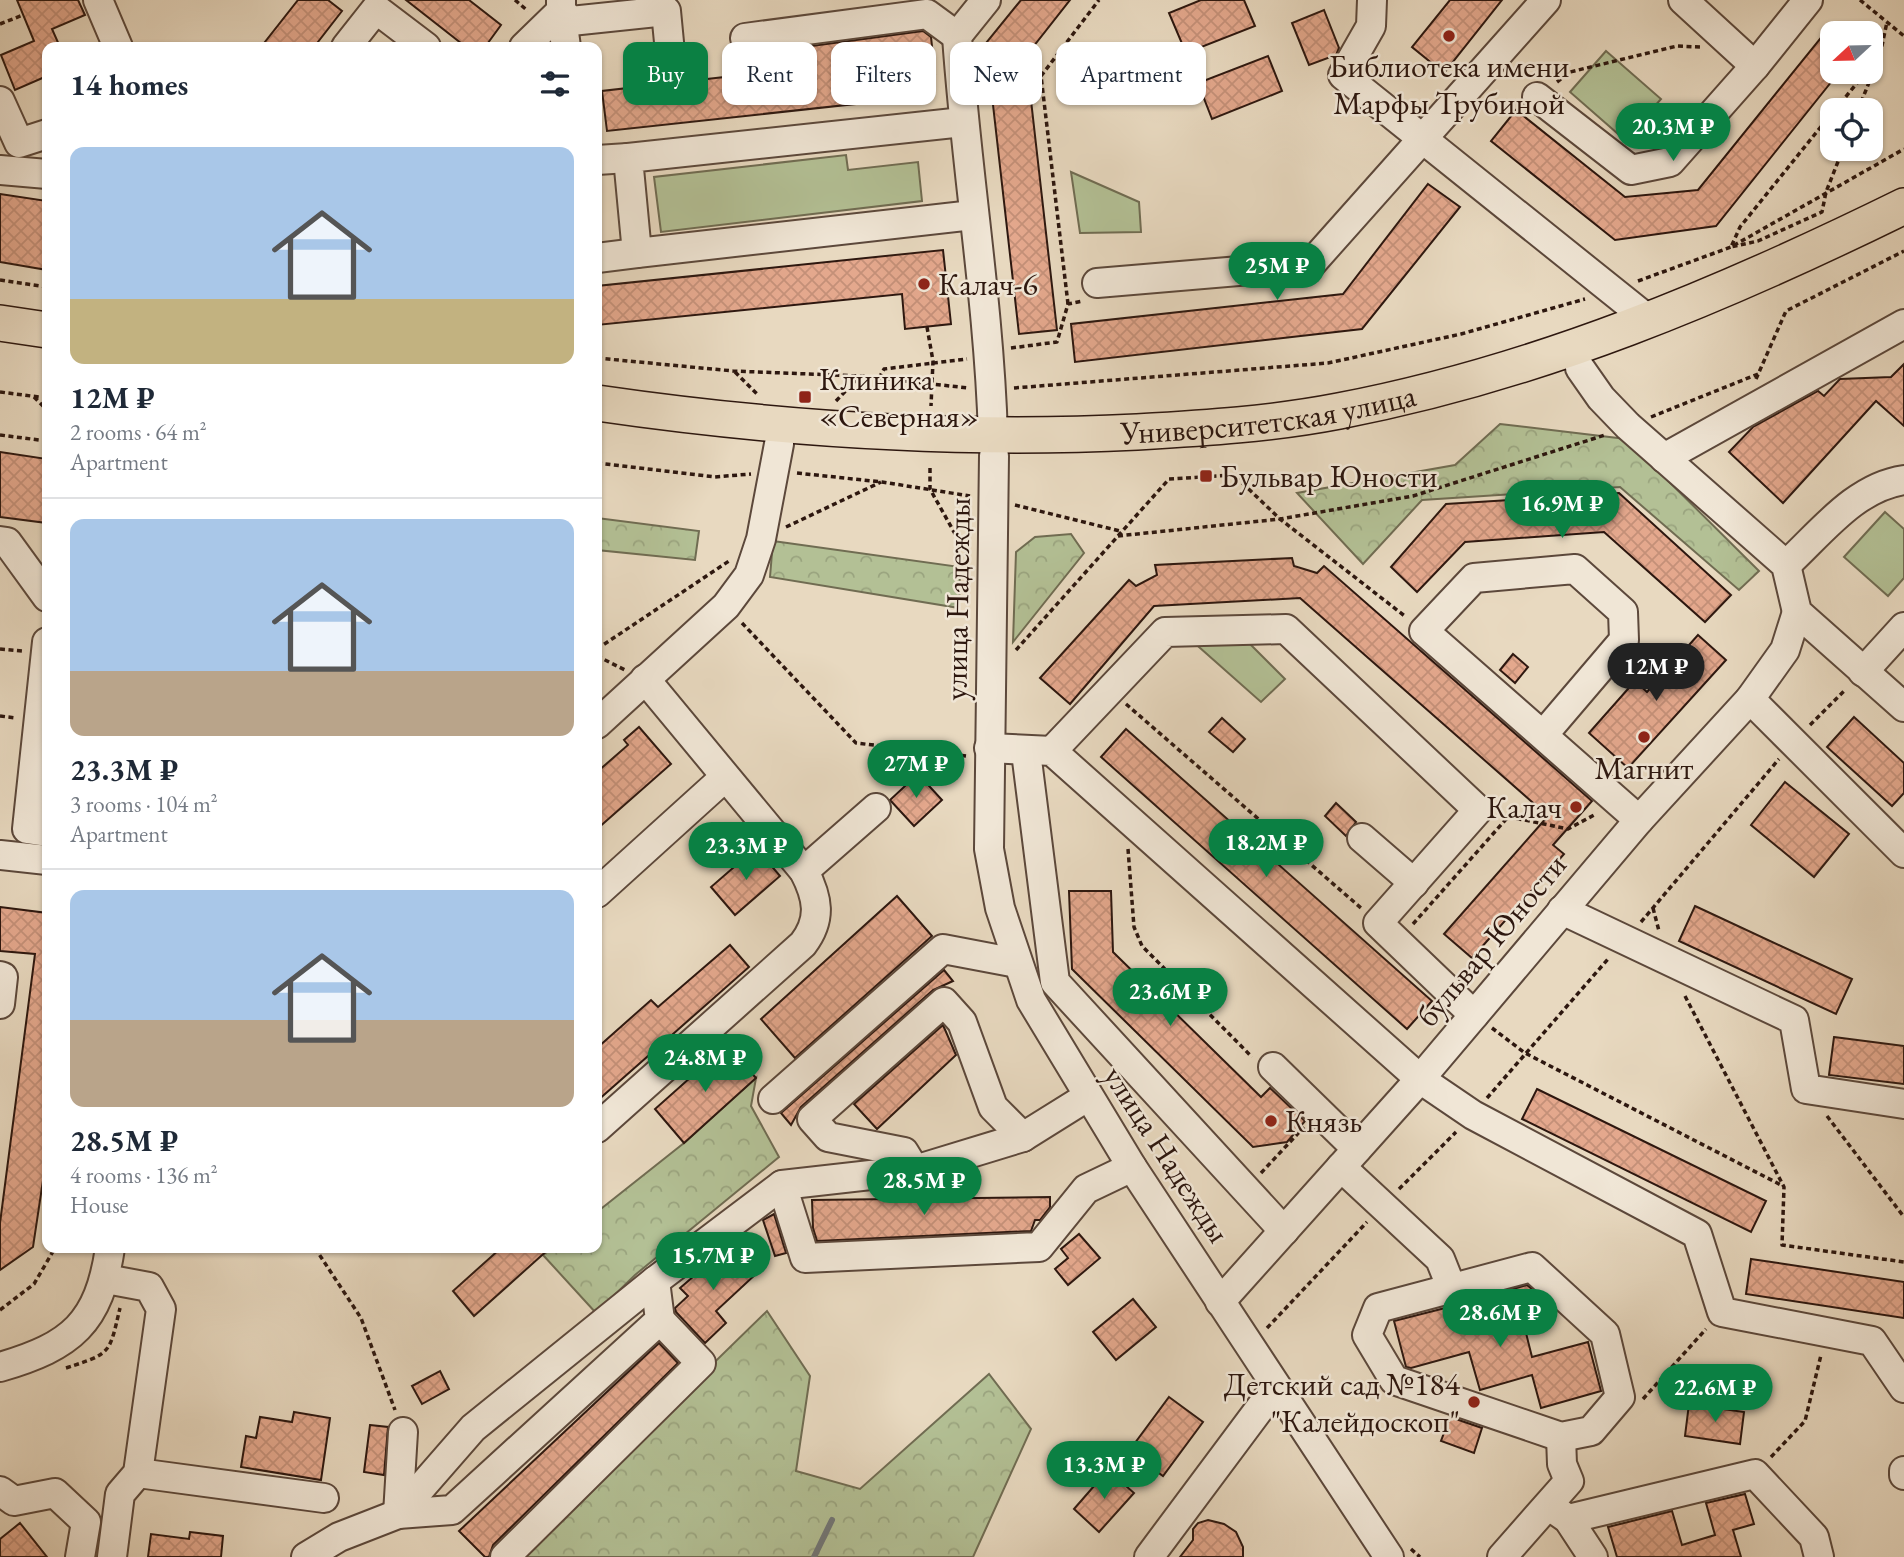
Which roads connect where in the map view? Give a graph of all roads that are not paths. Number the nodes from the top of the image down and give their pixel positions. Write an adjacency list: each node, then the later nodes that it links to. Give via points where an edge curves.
1 (99, 0): 10 (street)
2 (986, 0): 8 (street)
3 (1372, 0): 21 (street, via 1371,26 1343,75)
4 (1546, 0): 21 (street)
5 (1683, 0): 16 (street)
6 (1808, 0): 16 (street)
7 (561, 6): 13 (street); 14 (street); 15 (street, via 571,21 666,11)
8 (957, 36): 9 (street, via 927,14); 19 (street, улица Надежды)
9 (745, 38)
10 (116, 42)
11 (350, 42): 12 (street, via 376,9)
12 (419, 42)
13 (529, 42)
14 (565, 42)
15 (669, 42)
16 (1746, 58): 17 (street, via 1670,162 1631,170)
17 (1537, 97)
18 (0, 101): 20 (street, via 19,143)
19 (963, 122): 22 (street); 27 (street, улица Надежды)
20 (42, 136)
21 (1424, 138): 31 (street, via 1310,265); 35 (street, via 1611,290)
22 (628, 158): 23 (street); 29 (street)
23 (602, 160)
24 (0, 170): 25 (street)
25 (42, 174)
26 (1904, 206): 35 (main road, Университетская улица)
27 (973, 215): 29 (street); 41 (street, улица Надежды, via 994,350)
28 (1904, 232): 35 (main road, Университетская улица, via 1747,304)
29 (637, 253): 30 (street)
30 (602, 257)
31 (1097, 283)
32 (0, 323): 34 (main road)
33 (1904, 324): 42 (street)
34 (42, 329)
35 (1638, 336): 38 (main road, Университетская улица)
36 (0, 344): 37 (main road)
37 (42, 349)
38 (1576, 359): 41 (main road, Университетская улица, via 1400,419 1298,438 1207,449); 42 (street, via 1601,398)
39 (602, 404): 41 (main road, Университетская улица, via 930,435)
40 (602, 424): 43 (main road, Университетская улица)
41 (994, 446): 43 (main road, Университетская улица); 58 (street, улица Надежды)
42 (1664, 458): 46 (street)
43 (776, 464): 51 (street, via 749,575 726,606)
44 (1904, 480): 46 (street, via 1865,492)
45 (0, 541): 47 (street, via 7,542)
46 (1786, 565): 48 (street)
47 (42, 590)
48 (1797, 612): 50 (street); 53 (street, бульвар Юности, via 1785,650)
49 (1904, 627): 50 (street)
50 (1863, 672): 54 (street)
51 (645, 680): 55 (street); 59 (street)
52 (42, 689): 62 (street, via 27,829)
53 (1750, 699): 61 (street, бульвар Юности); 64 (street)
54 (1904, 707)
55 (602, 719)
56 (1543, 735): 56 (street, via 1424,631 1474,578 1575,569 1623,612 1624,640); 61 (street)
57 (1039, 751): 58 (street); 68 (street, via 1110,690 1164,632 1286,629 1478,810); 76 (street, via 1125,817); 86 (street, via 1055,982)
58 (989, 753): 71 (street, улица Надежды, via 989,849)
59 (724, 778): 67 (street); 69 (street)
60 (876, 808): 67 (street)
61 (1629, 811): 70 (street, бульвар Юности)
62 (42, 831)
63 (1362, 838): 68 (street)
64 (1904, 853)
65 (0, 855): 66 (street)
66 (42, 859)
67 (804, 871): 80 (street, via 818,910 814,929 803,944)
68 (1414, 883): 74 (street, via 1388,932)
69 (602, 888)
70 (1562, 910): 74 (street, бульвар Юности); 79 (street, via 1794,1020 1806,1089)
71 (1017, 963): 77 (street, улица Надежды, via 1031,1000); 78 (street, via 943,949)
72 (0, 976): 73 (street, via 4,977)
73 (0, 1004)
74 (1474, 1015): 76 (street, бульвар Юности)
75 (1273, 1067): 82 (street, via 1318,1112)
76 (1419, 1079): 82 (street, бульвар Юности); 95 (street, via 1473,1115 1697,1234 1721,1312 1872,1341)
77 (1087, 1097): 81 (street); 83 (street, улица Надежды)
78 (773, 1099)
79 (1904, 1104)
80 (602, 1124)
81 (1023, 1138): 84 (street); 84 (street, via 993,1107 962,1023 944,1002 812,1119 828,1138 904,1152)
82 (1349, 1158): 86 (street, бульвар Юности); 90 (street, via 1382,1205 1440,1259)
83 (1132, 1167): 85 (street, via 1086,1189 1039,1247 805,1258); 91 (street, улица Надежды)
84 (915, 1170): 85 (street)
85 (782, 1185): 89 (street)
86 (1284, 1231): 91 (street, бульвар Юности)
87 (109, 1253): 88 (street)
88 (106, 1279): 93 (street, via 97,1303 71,1335); 98 (street, via 149,1287 161,1309)
89 (655, 1281): 92 (street); 102 (street, via 472,1428)
90 (1452, 1289): 97 (street, via 1532,1267 1605,1334 1620,1397 1591,1431); 97 (street, via 1378,1308 1367,1335 1394,1380)
91 (1220, 1303): 94 (street, улица Надежды)
92 (660, 1320): 102 (street, via 452,1510); 106 (street, via 701,1363)
93 (0, 1367)
94 (1275, 1388): 107 (street); 108 (street, улица Надежды)
95 (1904, 1388)
96 (403, 1432): 102 (street)
97 (1561, 1437): 101 (street, via 1562,1464 1569,1481)
98 (138, 1473): 100 (street); 104 (street, via 120,1493)
99 (0, 1491): 103 (street, via 14,1501 55,1493 86,1522)
100 (324, 1498)
101 (1558, 1513): 109 (street); 110 (street); 111 (street, via 1755,1474 1814,1537)
102 (398, 1514): 105 (street, via 339,1537)
103 (80, 1557)
104 (112, 1557)
105 (306, 1557)
106 (505, 1557)
107 (1149, 1557)
108 (1389, 1557)
109 (1502, 1557)
110 (1593, 1557)
111 (1819, 1557)

